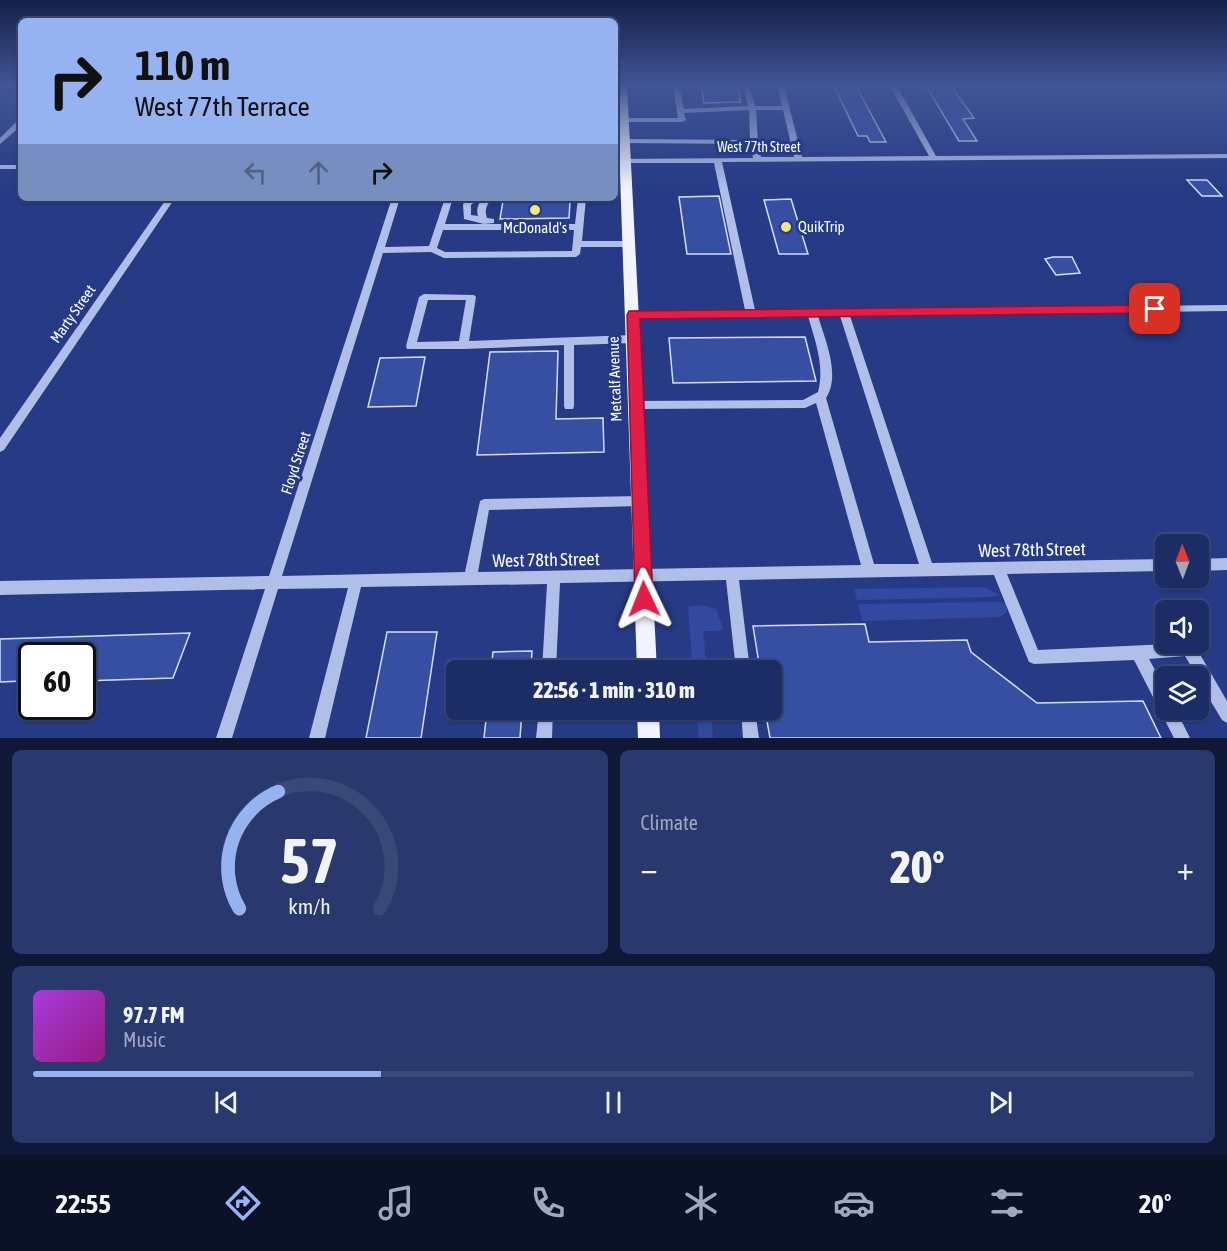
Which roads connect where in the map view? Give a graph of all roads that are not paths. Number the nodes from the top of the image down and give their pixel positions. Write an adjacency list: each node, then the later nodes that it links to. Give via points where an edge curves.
1 (623, 120): 6 (main road, Metcalf Avenue)
2 (753, 120): 8 (street)
3 (789, 120): 11 (street)
4 (912, 120): 10 (street)
5 (18, 125): 7 (street)
6 (625, 141): 8 (street); 12 (main road, Metcalf Avenue)
7 (0, 142)
8 (754, 142): 14 (street)
9 (1227, 156): 10 (street, West 77th Street)
10 (934, 159): 11 (street, West 77th Street)
11 (799, 160): 14 (street, West 77th Street)
12 (621, 161): 13 (street, West 77th Street); 28 (main road, Metcalf Avenue)
13 (718, 161): 14 (street, West 77th Street); 35 (street)
14 (758, 161)
15 (0, 167): 16 (street)
16 (18, 167)
17 (169, 201): 42 (street, Marty Street)
18 (395, 201): 30 (street, Floyd Street)
19 (448, 201): 24 (street)
20 (471, 201): 23 (street, via 467,204 467,217)
21 (484, 201): 23 (street, via 480,210)
22 (582, 201): 26 (street)
23 (484, 221): 25 (street, via 548,223)
24 (439, 227): 25 (street); 29 (street)
25 (556, 227): 26 (street)
26 (579, 227): 27 (street)
27 (578, 244): 28 (street); 29 (street, via 576,254 444,255)
28 (630, 244): 34 (main road, Metcalf Avenue)
29 (432, 249): 30 (street)
30 (379, 250): 55 (street, Floyd Street)
31 (1227, 308): 32 (street)
32 (843, 313): 33 (street); 48 (street)
33 (812, 314): 35 (street); 39 (street, via 826,358 827,382)
34 (633, 315): 35 (street); 36 (main road, Metcalf Avenue)
35 (752, 315)
36 (634, 339): 37 (street); 40 (main road, Metcalf Avenue)
37 (569, 341): 38 (street); 41 (street)
38 (463, 345): 38 (street, via 471,297 424,297 411,346)
39 (820, 396): 40 (street, via 805,404); 49 (street)
40 (637, 405): 43 (main road, Metcalf Avenue)
41 (568, 406)
42 (0, 447)
43 (640, 501): 51 (main road, Metcalf Avenue); 53 (street, via 484,506)
44 (1227, 564): 46 (street)
45 (1155, 565): 47 (street, West 78th Street)
46 (1209, 565)
47 (998, 568): 48 (street, West 78th Street); 57 (street, via 1034,657)
48 (928, 570): 49 (street, West 78th Street)
49 (869, 571): 50 (street, West 78th Street)
50 (732, 574): 51 (street, West 78th Street); 60 (street)
51 (643, 576): 52 (street, West 78th Street); 59 (main road, Metcalf Avenue)
52 (554, 578): 53 (street, West 78th Street); 58 (street)
53 (470, 580): 54 (street, West 78th Street)
54 (356, 582): 55 (street, West 78th Street); 68 (street)
55 (273, 584): 56 (street, West 78th Street); 67 (street, Floyd Street)
56 (0, 588)
57 (1138, 653): 61 (street); 62 (street, via 1189,649)
58 (550, 660)
59 (647, 660)
60 (742, 660)
61 (1155, 686)
62 (1227, 716)
63 (545, 720): 69 (street)
64 (648, 720): 70 (main road)
65 (749, 720): 71 (street)
66 (1172, 720): 72 (street)
67 (224, 738)
68 (317, 738)
69 (544, 738)
70 (649, 738)
71 (751, 738)
72 (1182, 738)

